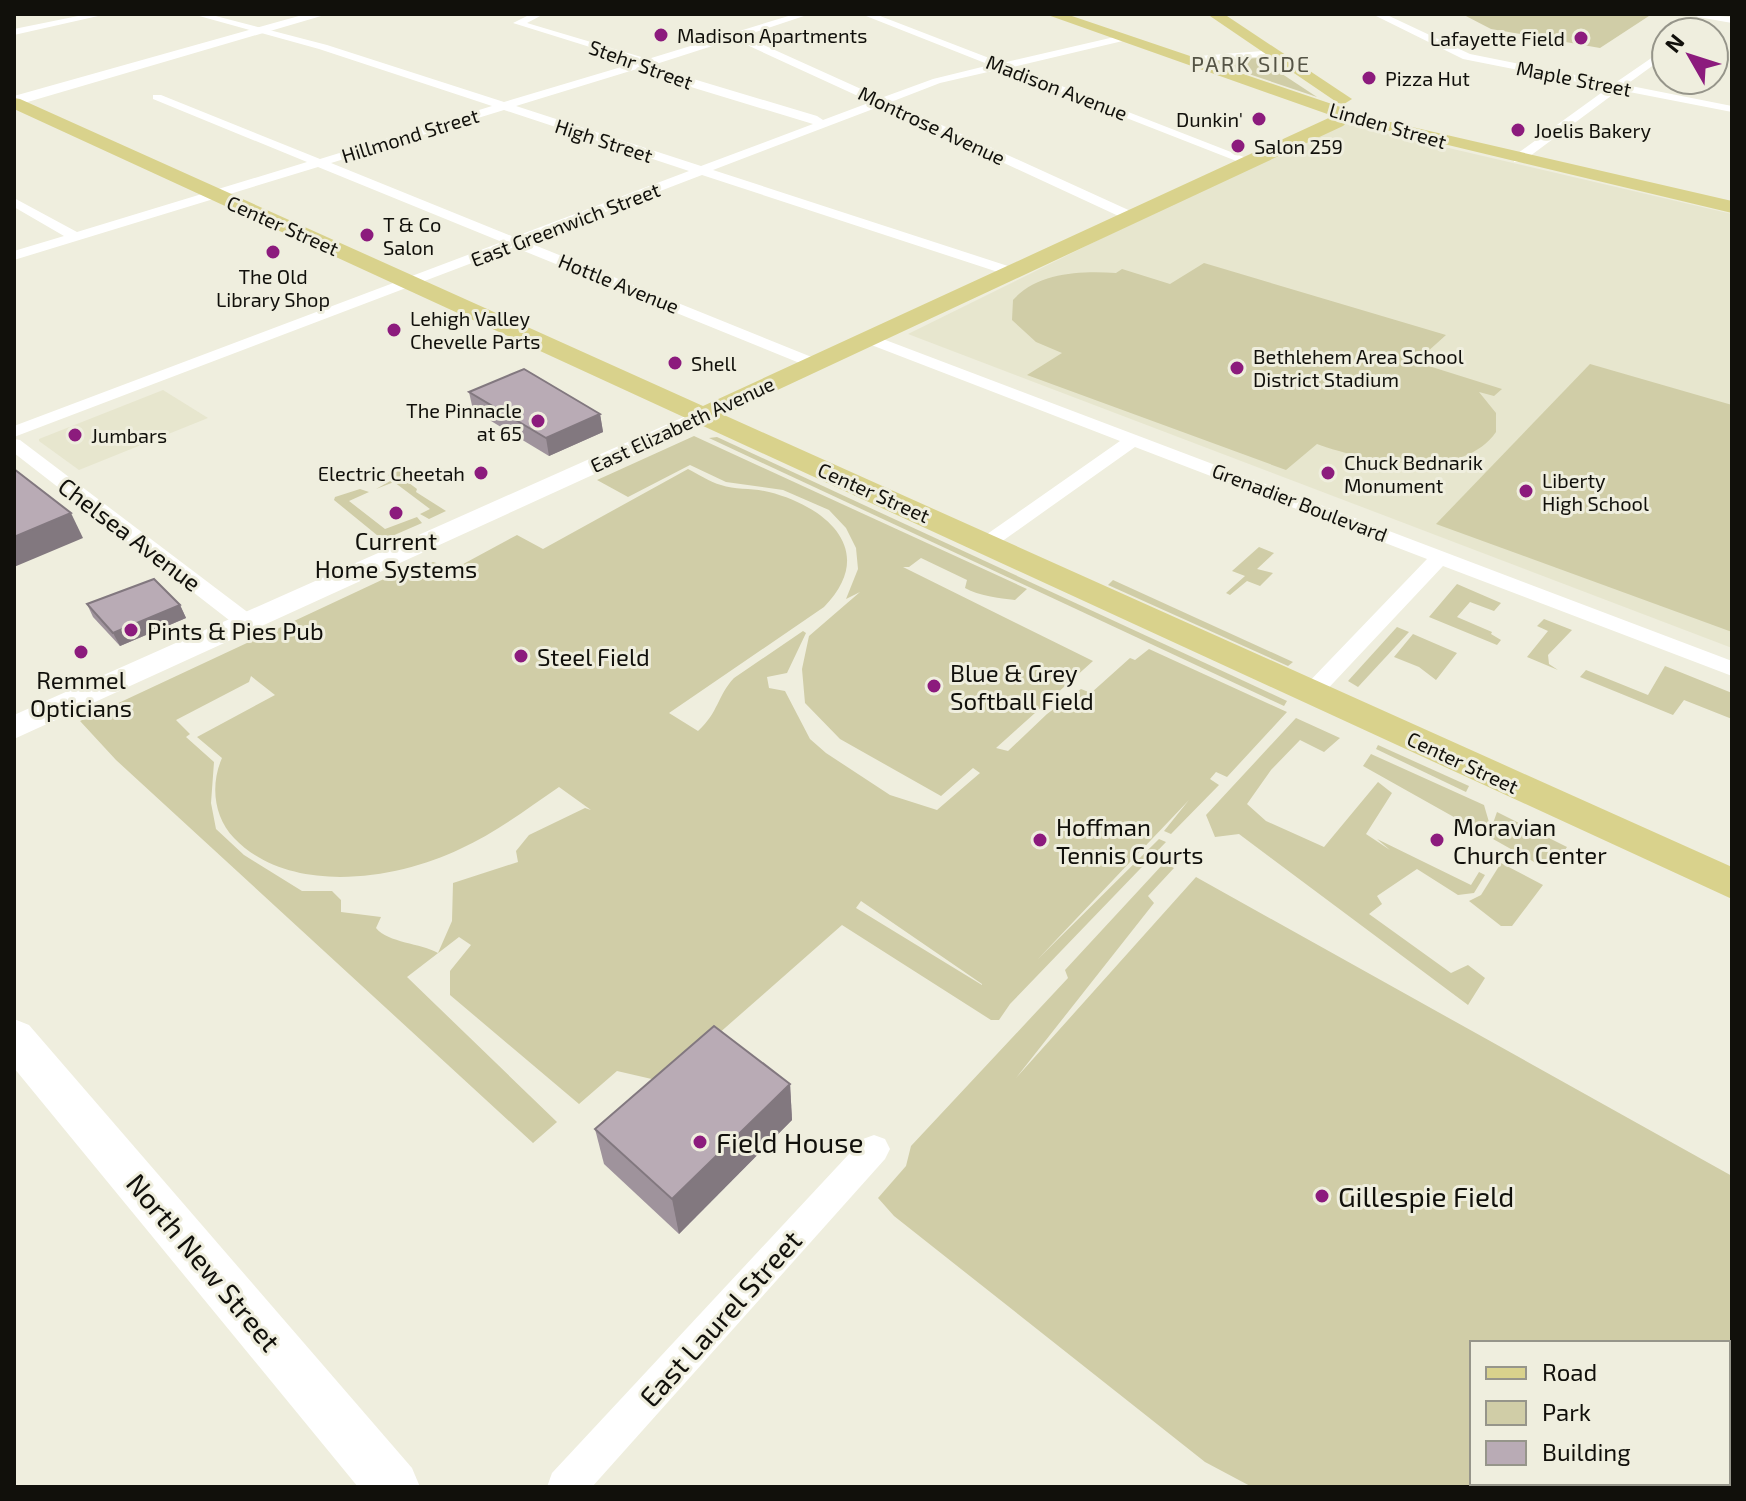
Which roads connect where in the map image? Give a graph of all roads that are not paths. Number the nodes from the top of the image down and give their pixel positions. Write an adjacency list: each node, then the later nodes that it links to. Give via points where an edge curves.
1 (45, 14): 16 (street)
2 (102, 14): 16 (street)
3 (197, 14): 14 (street, High Street)
4 (321, 14): 14 (main road)
5 (805, 14): 15 (street, Hillmond Street)
6 (866, 14): 22 (street, Madison Avenue)
7 (1052, 14): 17 (main road, Linden Street)
8 (1214, 14): 18 (main road)
9 (1377, 14): 23 (street, Maple Street, via 1467,57)
10 (1698, 14): 12 (street)
11 (532, 15): 20 (street, Stehr Street, via 518,23)
12 (1717, 15): 13 (street)
13 (1732, 20)
14 (266, 30): 25 (main road); 27 (street, High Street)
15 (734, 35): 20 (street, Hillmond Street); 26 (street, Montrose Avenue)
16 (17, 36)
17 (1123, 38): 19 (main road, Linden Street); 22 (street, East Greenwich Street)
18 (1274, 53): 19 (street); 28 (main road)
19 (1186, 60): 28 (main road, Linden Street)
20 (646, 62): 27 (street, Hillmond Street); 30 (street, Stehr Street, via 649,71 813,118)
21 (1650, 62): 23 (street)
22 (1001, 65): 26 (street, East Greenwich Street); 32 (street, Madison Avenue)
23 (1616, 86): 29 (street, Maple Street); 31 (street)
24 (157, 97): 33 (street, Hottle Avenue)
25 (14, 102): 35 (main road, Center Street)
26 (883, 102): 30 (street, East Greenwich Street); 38 (street, Montrose Avenue)
27 (504, 106): 33 (street, Hillmond Street); 34 (street, High Street)
28 (1345, 106): 31 (main road, Linden Street, via 1429,138); 32 (main road, East Elizabeth Avenue, via 1337,122)
29 (1732, 109)
30 (823, 126): 34 (street, East Greenwich Street)
31 (1518, 159): 37 (main road, Linden Street)
32 (1248, 161): 38 (main road, East Elizabeth Avenue)
33 (322, 162): 35 (street, Hillmond Street); 40 (street, Hottle Avenue)
34 (701, 172): 40 (street, East Greenwich Street); 42 (street, High Street)
35 (216, 194): 39 (street, Hillmond Street); 43 (main road, Center Street)
36 (14, 202): 39 (street)
37 (1732, 207)
38 (1130, 216): 42 (main road, East Elizabeth Avenue)
39 (76, 237): 41 (street, Hillmond Street)
40 (519, 242): 43 (street, East Greenwich Street); 45 (street, Hottle Avenue)
41 (14, 256)
42 (1009, 271): 44 (main road, East Elizabeth Avenue)
43 (412, 283): 46 (main road, Center Street); 47 (street, East Greenwich Street)
44 (867, 338): 45 (main road, East Elizabeth Avenue); 48 (street, Grenadier Boulevard)
45 (813, 363): 46 (main road, East Elizabeth Avenue)
46 (704, 415): 50 (main road, Center Street); 52 (main road, East Elizabeth Avenue)
47 (14, 432)
48 (1134, 439): 50 (street); 51 (street, Grenadier Boulevard)
49 (14, 444): 52 (street, Chelsea Avenue)
50 (987, 543): 54 (main road, Center Street)
51 (1441, 556): 53 (street, Grenadier Boulevard); 54 (street)
52 (246, 622): 55 (main road, East Elizabeth Avenue)
53 (1732, 669)
54 (1312, 692): 56 (main road, Center Street)
55 (14, 728)
56 (1732, 884)
57 (19, 1052): 59 (main road, North New Street)
58 (874, 1149): 60 (street, East Laurel Street)
59 (393, 1487)
60 (566, 1487)

